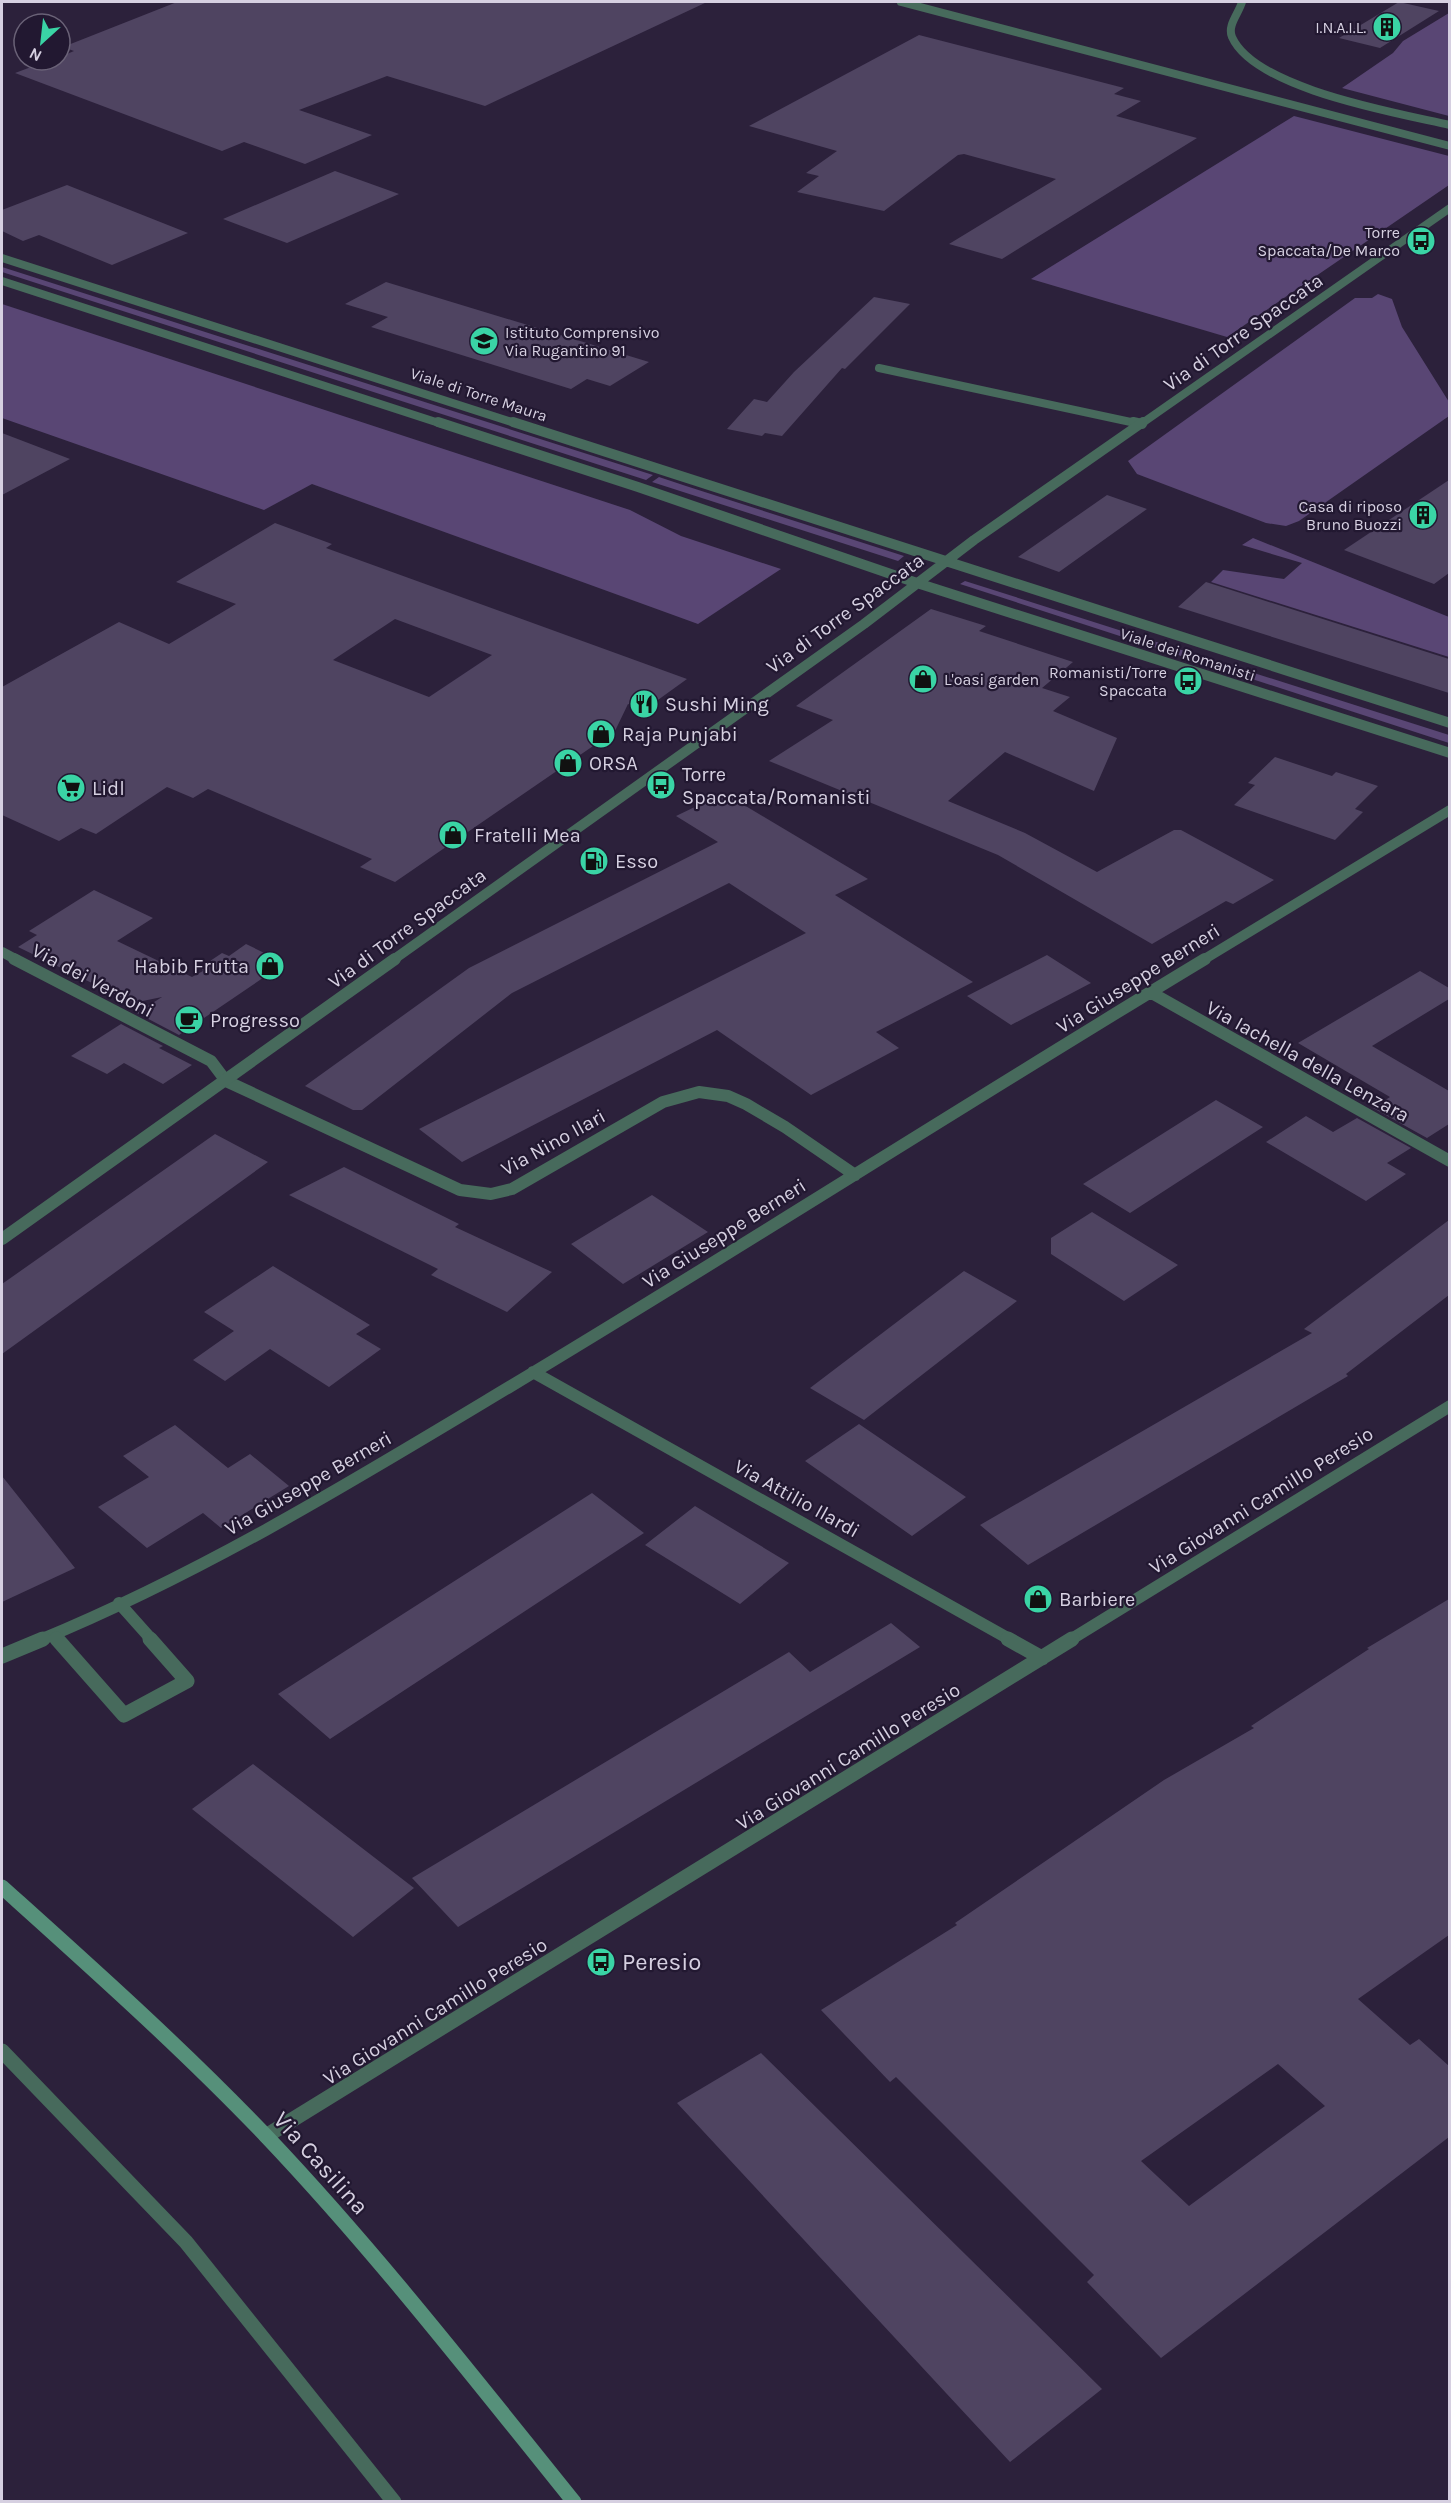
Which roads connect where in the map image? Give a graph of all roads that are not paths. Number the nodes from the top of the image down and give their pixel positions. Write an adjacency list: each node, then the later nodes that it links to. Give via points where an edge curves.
1 (902, 2): 4 (street)
2 (1242, 2): 3 (street, via 1232,23 1234,40 1275,76 1318,92)
3 (1449, 125)
4 (1449, 146)
5 (1449, 208): 9 (street, Via di Torre Spaccata)
6 (2, 258): 10 (street, Viale di Torre Maura)
7 (2, 281): 11 (street, via 638,487)
8 (879, 368): 9 (street)
9 (1142, 424): 10 (street, Via di Torre Spaccata)
10 (946, 560): 11 (street, Via di Torre Spaccata); 12 (street, Viale dei Romanisti)
11 (917, 583): 13 (street, Viale dei Romanisti); 17 (street, Via di Torre Spaccata)
12 (1449, 723)
13 (1449, 753)
14 (1449, 810): 16 (street, Via Giuseppe Berneri)
15 (2, 952): 17 (street, Via dei Verdoni, via 211,1061)
16 (1150, 992): 18 (street, Via Iachella della Lenzara); 19 (street, Via Giuseppe Berneri)
17 (226, 1081): 19 (street, Via Nino Ilari, via 450,1187 475,1193 503,1192 522,1185 663,1102 699,1092 742,1101); 20 (street, Via di Torre Spaccata)
18 (1449, 1161)
19 (855, 1175): 21 (street, Via Giuseppe Berneri)
20 (2, 1239)
21 (533, 1372): 23 (street, Via Giuseppe Berneri, via 281,1523); 26 (street, Via Attilio Ilardi)
22 (1449, 1406): 26 (street, Via Giovanni Camillo Peresio)
23 (119, 1603): 24 (street, Via Giuseppe Berneri); 24 (street, via 187,1681 124,1715)
24 (53, 1635): 25 (street, Via Giuseppe Berneri)
25 (2, 1656)
26 (1042, 1658): 29 (street, Via Giovanni Camillo Peresio)
27 (2, 1887): 29 (main road, Via Casilina, via 220,2088)
28 (2, 2050): 30 (street, via 186,2242)
29 (266, 2136): 31 (main road, Via Casilina, via 393,2280)
30 (394, 2502)
31 (574, 2502)

